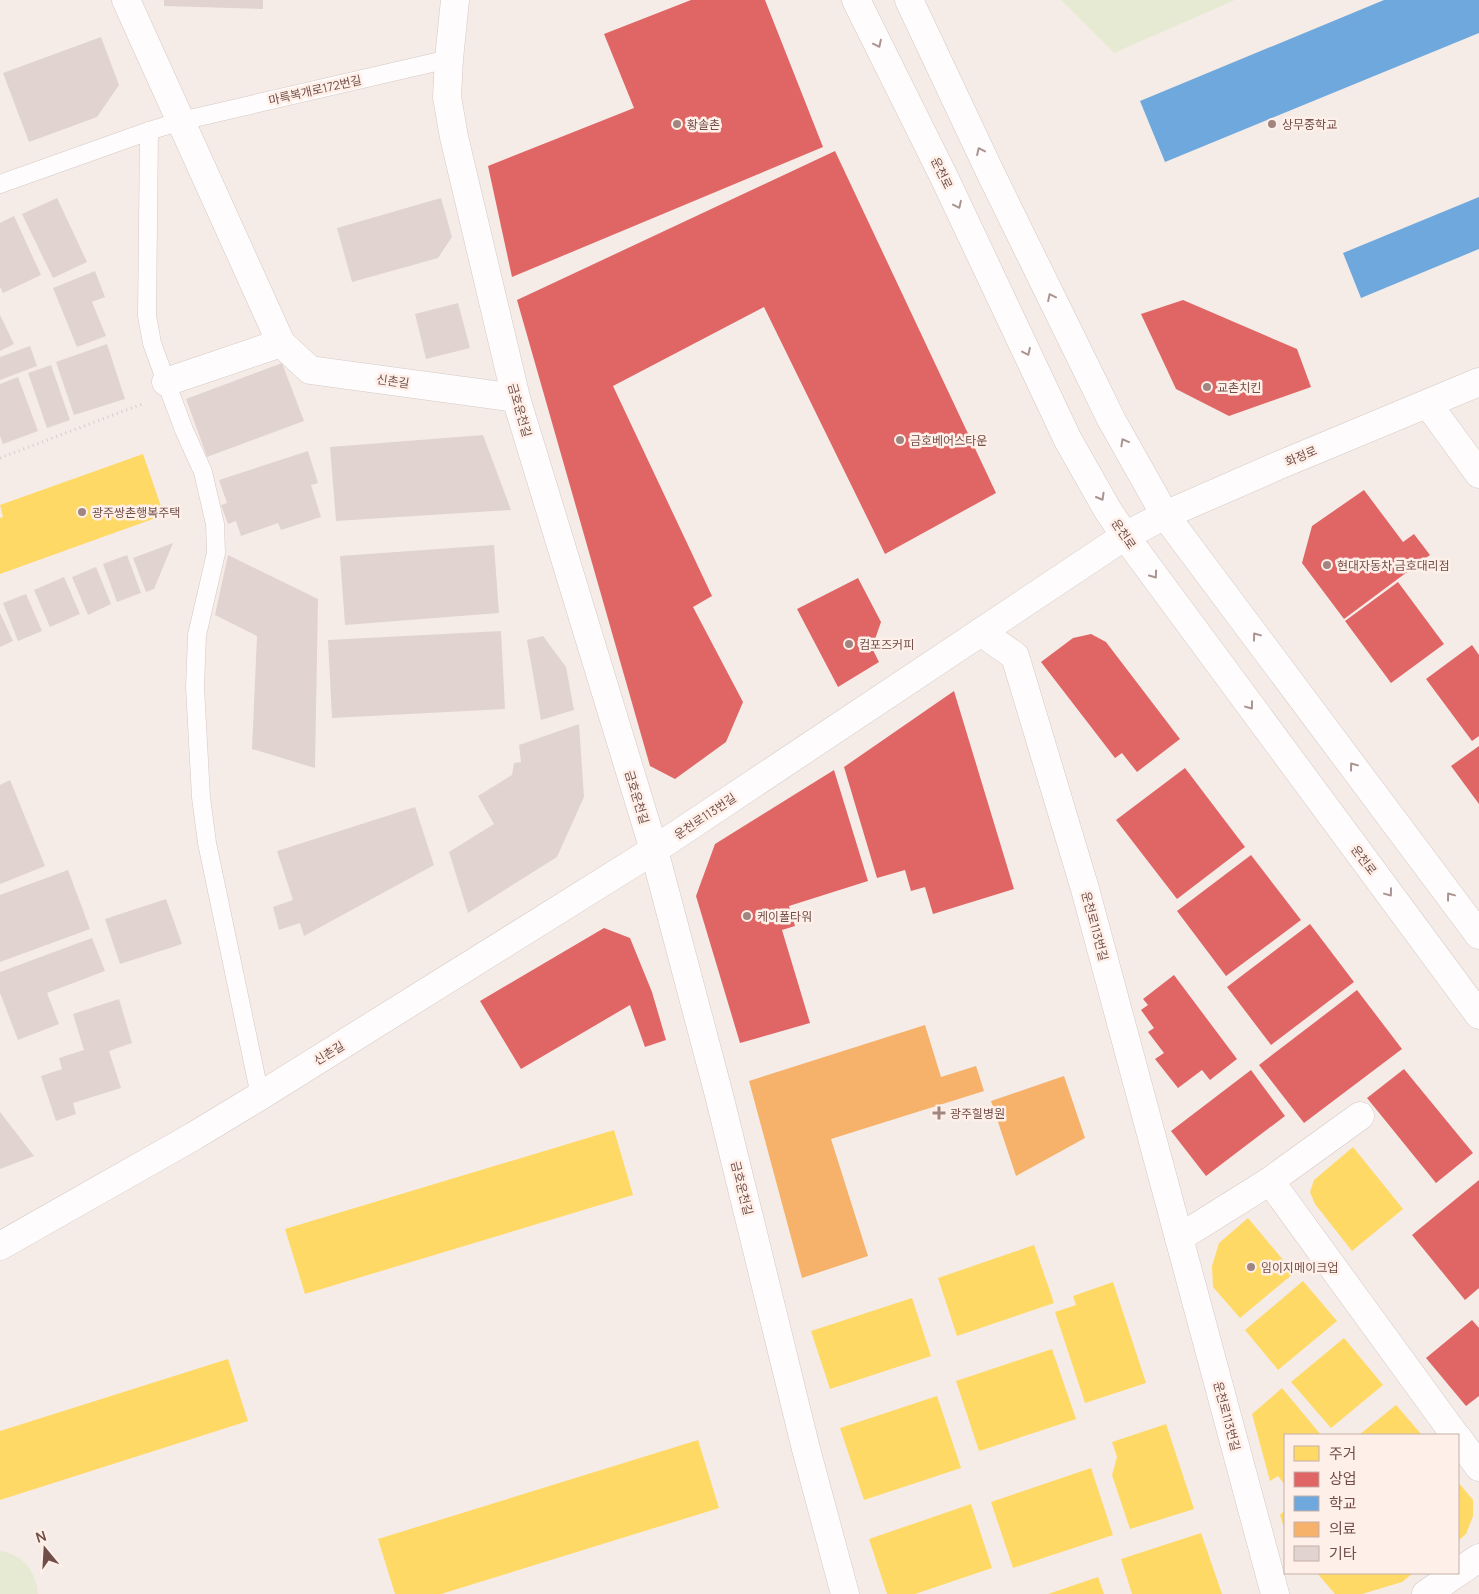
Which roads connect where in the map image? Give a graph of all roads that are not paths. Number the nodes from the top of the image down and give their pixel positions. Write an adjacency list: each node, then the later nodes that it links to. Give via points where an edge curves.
1 (126, 0): 6 (street)
2 (455, 0): 5 (street, 금호운천길)
3 (856, 0): 16 (street, 운천로, one-way to 16, via 1068,440)
4 (909, 0): 15 (street, one-way to 4, via 1103,402)
5 (449, 59): 6 (lane, 마륵복개로172번길); 12 (street, 금호운천길, via 447,97 454,137)
6 (181, 121): 7 (lane, 마륵복개로172번길); 9 (street)
7 (149, 131): 8 (lane, 마륵복개로172번길); 11 (lane, via 147,316 152,343)
8 (0, 184)
9 (281, 343): 11 (street); 12 (street, 신촌길, via 310,370)
10 (1479, 382): 13 (street, 화정로)
11 (168, 388): 21 (lane, via 203,472 215,524 216,553 197,635 195,687 201,797 207,843)
12 (516, 398): 18 (street, 금호운천길)
13 (1428, 404): 14 (street); 15 (street, 화정로)
14 (1479, 474)
15 (1165, 515): 16 (street, 화정로); 19 (street, one-way to 15)
16 (1125, 536): 17 (street, 운천로113번길); 20 (street, 운천로, one-way to 20)
17 (981, 632): 18 (street, 운천로113번길); 24 (street, 운천로113번길, via 1015,656 1085,888)
18 (654, 850): 21 (street, 신촌길); 32 (street, 금호운천길)
19 (1479, 935)
20 (1479, 1015)
21 (260, 1096): 25 (street, 신촌길)
22 (1360, 1116): 23 (street)
23 (1270, 1181): 24 (street); 26 (street)
24 (1178, 1238): 33 (street, 운천로113번길)
25 (0, 1246)
26 (1454, 1434)
27 (1459, 1439): 28 (street)
28 (1479, 1468)
29 (1479, 1558): 30 (street)
30 (1459, 1572)
31 (1455, 1574): 34 (street)
32 (845, 1594)
33 (1275, 1594)
34 (1426, 1594)

